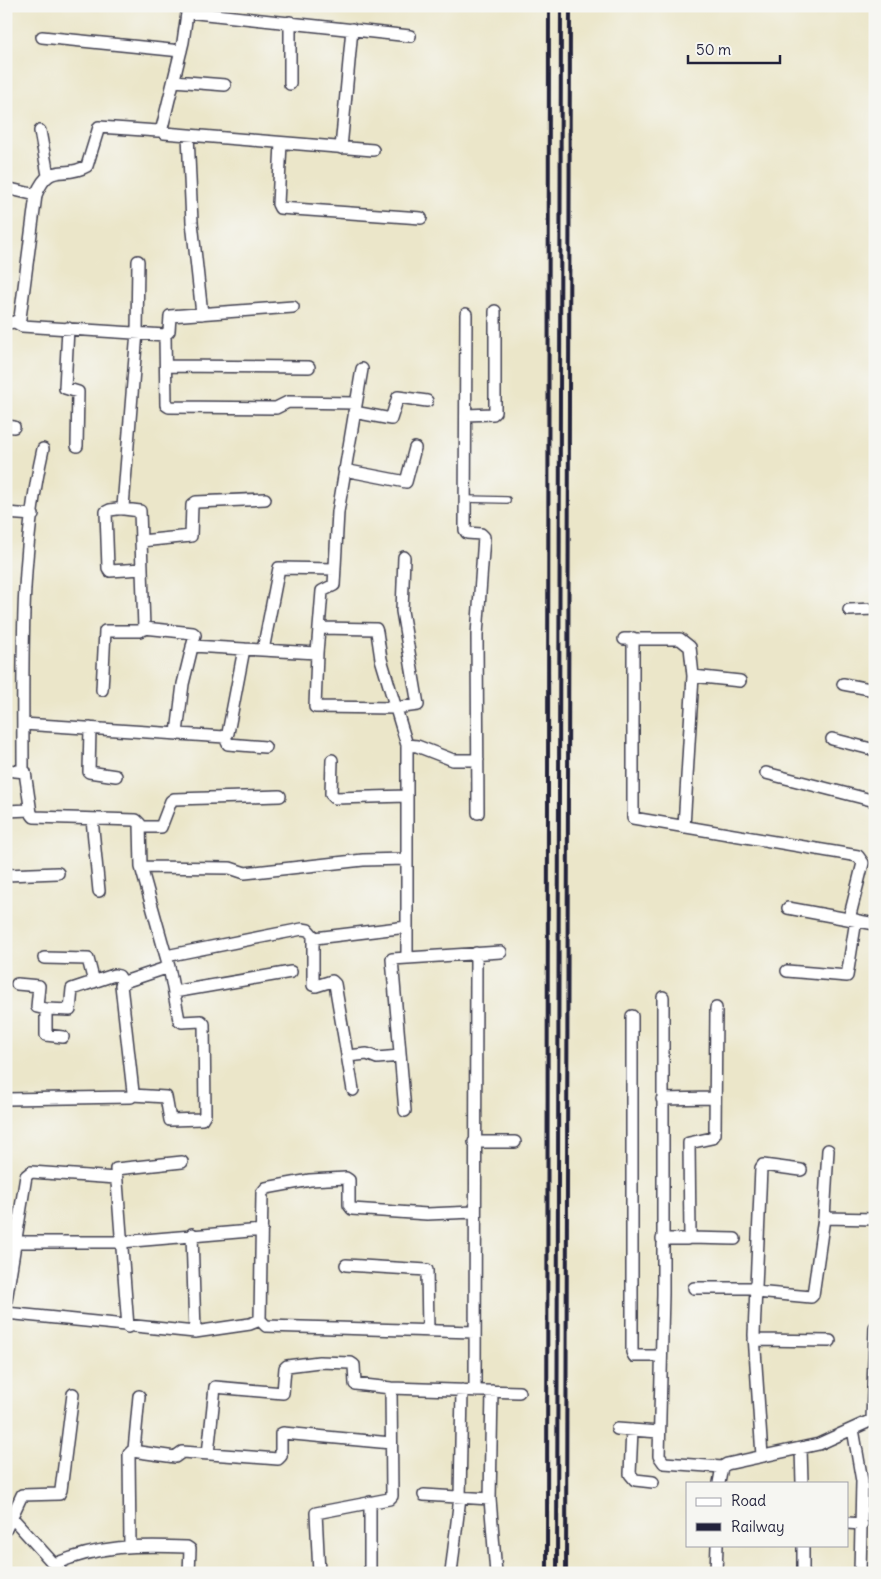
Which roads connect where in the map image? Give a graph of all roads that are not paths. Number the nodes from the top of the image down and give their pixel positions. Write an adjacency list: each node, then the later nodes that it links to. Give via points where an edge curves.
1 (187, 9): 2 (street); 6 (street)
2 (290, 22): 3 (street); 8 (street)
3 (352, 28): 4 (street); 14 (street)
4 (410, 36)
5 (42, 37): 6 (street)
6 (181, 51): 7 (street)
7 (174, 81): 9 (street); 10 (street)
8 (290, 84)
9 (224, 85)
10 (160, 130): 12 (street); 16 (street, via 99,127 87,166)
11 (40, 131): 16 (street)
12 (188, 135): 13 (street); 23 (street, via 192,222)
13 (281, 143): 14 (street); 19 (street, via 280,208)
14 (340, 148): 15 (street)
15 (373, 150)
16 (48, 175): 18 (street)
17 (6, 188): 18 (street)
18 (36, 195): 25 (street, via 20,318)
19 (421, 218)
20 (138, 261): 27 (street)
21 (293, 307): 23 (street)
22 (495, 311): 34 (street, via 496,412)
23 (202, 314): 28 (street, via 170,316 169,331)
24 (466, 314): 34 (street)
25 (11, 322): 26 (street, via 22,326)
26 (68, 328): 27 (street); 35 (street, via 65,388 78,392)
27 (137, 332): 28 (street); 42 (street)
28 (165, 335): 29 (street)
29 (166, 366): 30 (street); 33 (street, via 166,405 170,407 276,408 288,402)
30 (309, 367)
31 (362, 369): 33 (street)
32 (427, 401): 33 (street, via 398,397 391,418)
33 (354, 407): 38 (street)
34 (466, 415): 40 (street)
35 (77, 446)
36 (415, 448): 38 (street, via 406,482)
37 (43, 449): 44 (street)
38 (344, 470): 47 (street)
39 (265, 499): 45 (street, via 196,502 192,505 191,536)
40 (465, 499): 41 (lane); 72 (street, via 466,532 484,537 476,635)
41 (507, 500)
42 (124, 508): 45 (street, via 140,510); 48 (street, via 106,512 108,568)
43 (6, 513): 44 (street)
44 (33, 515): 63 (street, via 25,568)
45 (141, 541): 48 (street)
46 (404, 557): 62 (street, via 402,611 418,703 416,707)
47 (335, 568): 51 (street, via 334,585 322,591); 55 (street, via 279,568)
48 (142, 569): 52 (street)
49 (875, 609): 50 (street)
50 (849, 610)
51 (319, 628): 56 (street); 62 (street, via 376,630)
52 (145, 629): 53 (street, via 193,633); 60 (street, via 105,631)
53 (192, 646): 54 (street); 65 (street)
54 (244, 649): 55 (street); 66 (street)
55 (263, 650): 56 (street)
56 (316, 654): 62 (street, via 315,707)
57 (693, 676): 58 (street); 85 (street); 85 (street, via 692,656 686,642 680,639 628,638 632,816 634,819)
58 (740, 680)
59 (843, 684): 61 (street)
60 (102, 690)
61 (875, 690)
62 (395, 708): 68 (street)
63 (23, 724): 64 (street); 74 (street)
64 (90, 728): 65 (street); 76 (street, via 89,772)
65 (177, 732): 66 (street)
66 (225, 737): 69 (street, via 228,744)
67 (832, 739): 70 (street)
68 (407, 745): 72 (street, via 453,760); 78 (street)
69 (265, 747)
70 (875, 750)
71 (332, 760): 78 (street, via 332,794 335,798)
72 (478, 760): 82 (street)
73 (6, 770): 74 (street)
74 (23, 772): 80 (street, via 26,774)
75 (766, 773): 79 (street)
76 (116, 776)
77 (280, 796): 84 (street, via 174,799 161,827)
78 (407, 796): 86 (street)
79 (875, 801)
80 (30, 810): 81 (street); 83 (street, via 34,817)
81 (6, 811)
82 (478, 813)
83 (92, 819): 84 (street, via 136,820); 91 (street)
84 (140, 827): 88 (street)
85 (684, 827): 87 (street, via 858,856)
86 (406, 859): 88 (street, via 363,860 245,873 230,868); 95 (street)
87 (869, 865): 93 (street)
88 (141, 867): 101 (street)
89 (58, 873): 90 (street)
90 (6, 875)
91 (99, 891)
92 (788, 908): 93 (street)
93 (852, 920): 94 (street); 102 (street, via 846,976)
94 (875, 924)
95 (406, 927): 96 (street); 99 (street)
96 (313, 937): 101 (street, via 308,930 302,929); 113 (street, via 313,985 332,981 335,984)
97 (501, 952): 98 (street)
98 (476, 953): 99 (street); 121 (street)
99 (407, 957): 114 (street, via 391,960)
100 (44, 958): 104 (street, via 88,958)
101 (168, 961): 105 (street); 107 (street)
102 (787, 971)
103 (291, 972): 107 (street)
104 (94, 982): 105 (street, via 117,975); 110 (street, via 71,989 70,1010)
105 (123, 983): 116 (street)
106 (18, 984): 110 (street, via 39,986 37,1006)
107 (174, 992): 116 (street, via 180,1021 201,1020 204,1024 204,1118 170,1120 166,1096)
108 (663, 997): 119 (street)
109 (716, 1008): 117 (street)
110 (46, 1009): 112 (street, via 46,1035)
111 (632, 1016): 150 (street, via 632,1352 634,1356)
112 (63, 1037)
113 (347, 1056): 114 (street); 115 (street)
114 (400, 1056): 120 (street)
115 (353, 1090)
116 (132, 1095): 118 (street, via 128,1098)
117 (714, 1098): 119 (street); 132 (street, via 714,1136 689,1143)
118 (6, 1099)
119 (662, 1099): 133 (street)
120 (405, 1111)
121 (474, 1142): 122 (street); 127 (street)
122 (515, 1142)
123 (828, 1150): 128 (street)
124 (182, 1162): 126 (street, via 118,1167)
125 (801, 1170): 139 (street, via 763,1165 761,1168)
126 (116, 1178): 135 (street, via 28,1174); 136 (street)
127 (474, 1212): 130 (street, via 427,1214 352,1208 347,1179 310,1180 271,1185 263,1190); 147 (street)
128 (824, 1218): 129 (street); 139 (street, via 812,1296)
129 (875, 1219)
130 (262, 1230): 131 (street); 142 (street)
131 (192, 1234): 136 (street); 146 (street)
132 (689, 1238): 133 (street); 134 (street)
133 (662, 1239): 150 (street)
134 (735, 1239)
135 (11, 1242): 136 (street); 140 (street)
136 (121, 1242): 144 (street)
137 (346, 1265): 145 (street, via 427,1270)
138 (694, 1288): 139 (street)
139 (755, 1290): 148 (street)
140 (6, 1301)
141 (6, 1313): 144 (street)
142 (260, 1320): 145 (street, via 266,1326); 146 (street)
143 (875, 1326): 158 (street)
144 (128, 1327): 146 (street)
145 (428, 1331): 147 (street)
146 (195, 1332)
147 (474, 1332): 153 (street)
148 (754, 1340): 149 (street); 167 (street)
149 (830, 1341)
150 (661, 1356): 162 (street)
151 (391, 1388): 152 (street); 163 (street); 166 (street, via 354,1383 354,1365 351,1363 319,1362 286,1367 283,1393 215,1387)
152 (462, 1390): 153 (street); 173 (street)
153 (475, 1391): 154 (street)
154 (492, 1391): 155 (street); 174 (street)
155 (520, 1392)
156 (73, 1394): 176 (street, via 61,1490 58,1494 22,1495)
157 (139, 1396): 165 (street)
158 (874, 1419): 160 (street)
159 (617, 1429): 161 (street)
160 (852, 1429): 164 (street, via 819,1444); 178 (street, via 862,1480)
161 (632, 1430): 162 (street); 169 (street, via 630,1474 636,1480)
162 (659, 1432): 168 (street, via 659,1456 664,1463)
163 (391, 1443): 166 (street, via 283,1433 280,1459); 175 (street, via 392,1496)
164 (801, 1448): 167 (street); 171 (street)
165 (134, 1450): 166 (street, via 175,1457 182,1452); 180 (street, via 129,1454)
166 (208, 1454)
167 (762, 1456): 168 (street)
168 (722, 1467): 170 (street)
169 (653, 1482)
170 (718, 1482)
171 (802, 1482)
172 (424, 1495): 173 (street)
173 (460, 1497): 174 (street); 187 (street)
174 (490, 1499): 188 (street)
175 (370, 1502): 185 (street, via 316,1513); 186 (street)
176 (9, 1513): 179 (street); 183 (street)
177 (848, 1523): 178 (street)
178 (862, 1524): 191 (street)
179 (6, 1529)
180 (130, 1546): 183 (street, via 85,1552); 184 (street, via 187,1547 190,1549)
181 (717, 1546): 189 (street)
182 (803, 1546): 190 (street)
183 (58, 1568)
184 (189, 1573)
185 (319, 1573)
186 (370, 1573)
187 (451, 1573)
188 (496, 1573)
189 (716, 1573)
190 (803, 1573)
191 (860, 1573)

